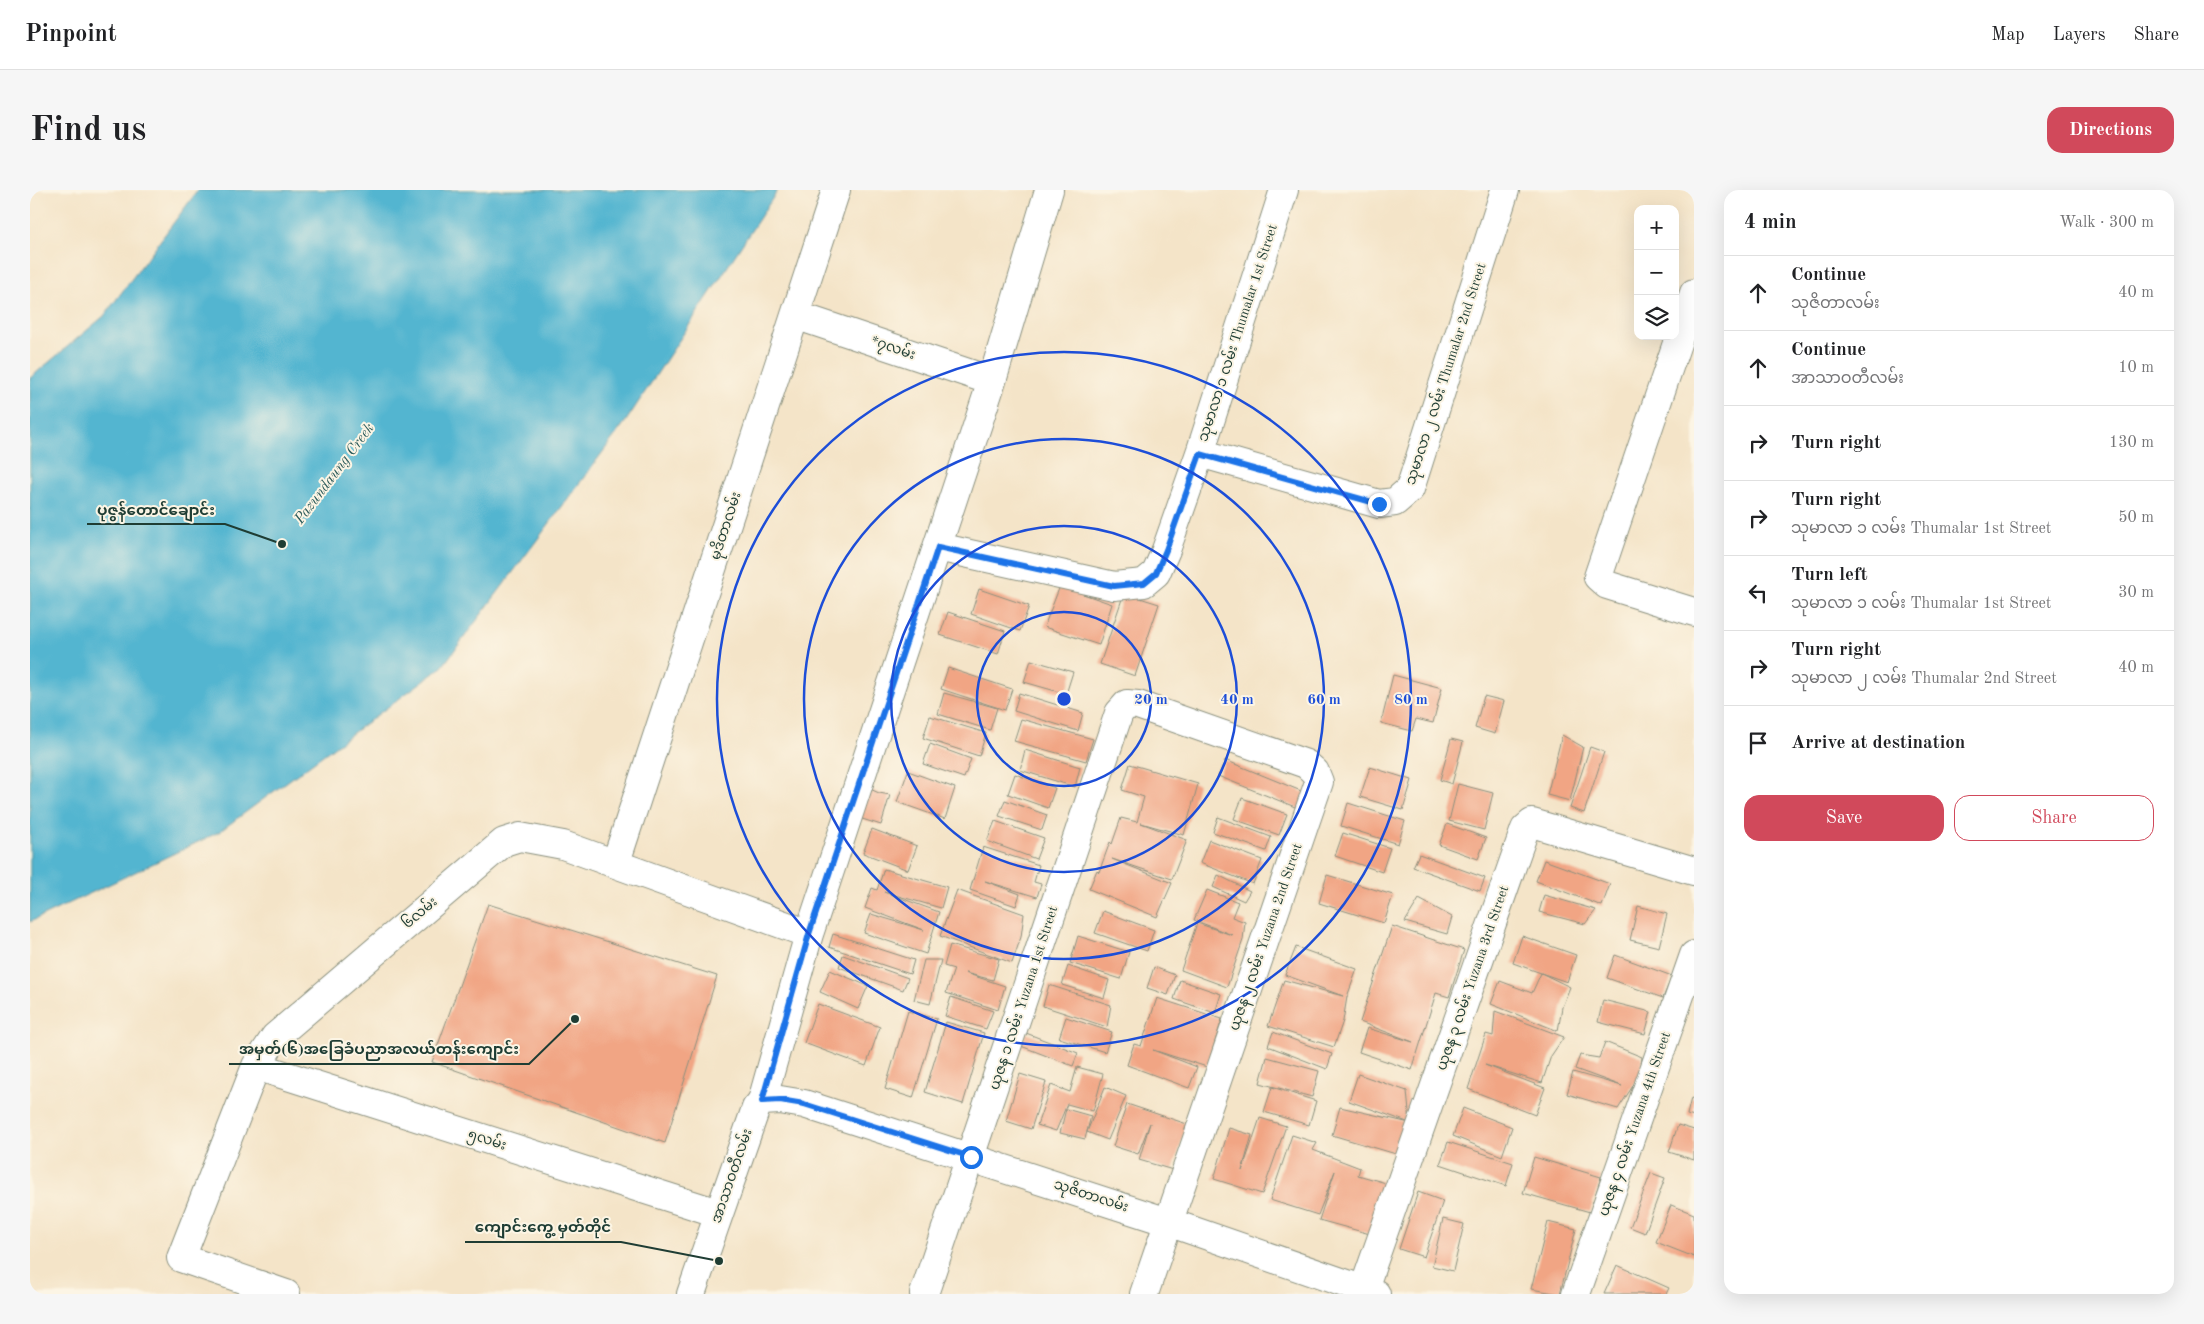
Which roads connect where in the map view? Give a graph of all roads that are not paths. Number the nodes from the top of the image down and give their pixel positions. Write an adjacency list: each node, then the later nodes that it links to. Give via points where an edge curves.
1 (836, 190): 6 (street, မုဒိတာလမ်း)
2 (1048, 190): 7 (street, အာသာဝတီလမ်း)
3 (1284, 190): 8 (street, သုမာလာ ၁ လမ်း Thumalar 1st Street)
4 (1505, 190): 8 (street, သုမာလာ ၂ လမ်း Thumalar 2nd Street, via 1410,489 1395,502 1379,504)
5 (1694, 293): 10 (street, via 1598,577 1607,585)
6 (795, 315): 7 (street, *၇လမ်း); 12 (street, မုဒိတာလမ်း)
7 (992, 381): 9 (street, အာသာဝတီလမ်း)
8 (1200, 454): 9 (street, သုမာလာ ၁ လမ်း Thumalar 1st Street, via 1163,558 1156,573 1144,583 1114,586)
9 (938, 547): 14 (street, အာသာဝတီလမ်း)
10 (1694, 612)
11 (1127, 704): 18 (street, ယုဇန ၁ လမ်း Yuzana 1st Street, via 1118,713); 20 (street, ယုဇန ၂ လမ်း Yuzana 2nd Street, via 1138,705 1306,764 1315,772 1319,782)
12 (616, 862): 14 (street, ၆လမ်း); 16 (street, ၆လမ်း, via 563,845 520,837 504,842 275,1037)
13 (1694, 871): 21 (street, ယုဇန ၃ လမ်း Yuzana 3rd Street, via 1532,824 1525,829)
14 (809, 934): 17 (street, အာသာဝတီလမ်း)
15 (1694, 954): 26 (street, ယုဇန ၄ လမ်း Yuzana 4th Street)
16 (256, 1066): 19 (street, ၅လမ်း); 22 (street, ၆လမ်း, via 181,1258)
17 (762, 1101): 18 (street, သုဇိတာလမ်း, via 804,1104); 19 (street, အာသာဝတီလမ်း, via 753,1115)
18 (971, 1157): 20 (street, သုဇိတာလမ်း); 24 (street, ယုဇန ၁ လမ်း Yuzana 1st Street)
19 (718, 1213): 23 (street, အာသာဝတီလမ်း)
20 (1168, 1222): 21 (street, သုဇိတာလမ်း); 25 (street, ယုဇန ၂ လမ်း Yuzana 2nd Street)
21 (1367, 1292)
22 (286, 1294)
23 (691, 1294)
24 (924, 1294)
25 (1144, 1294)
26 (1576, 1294)

